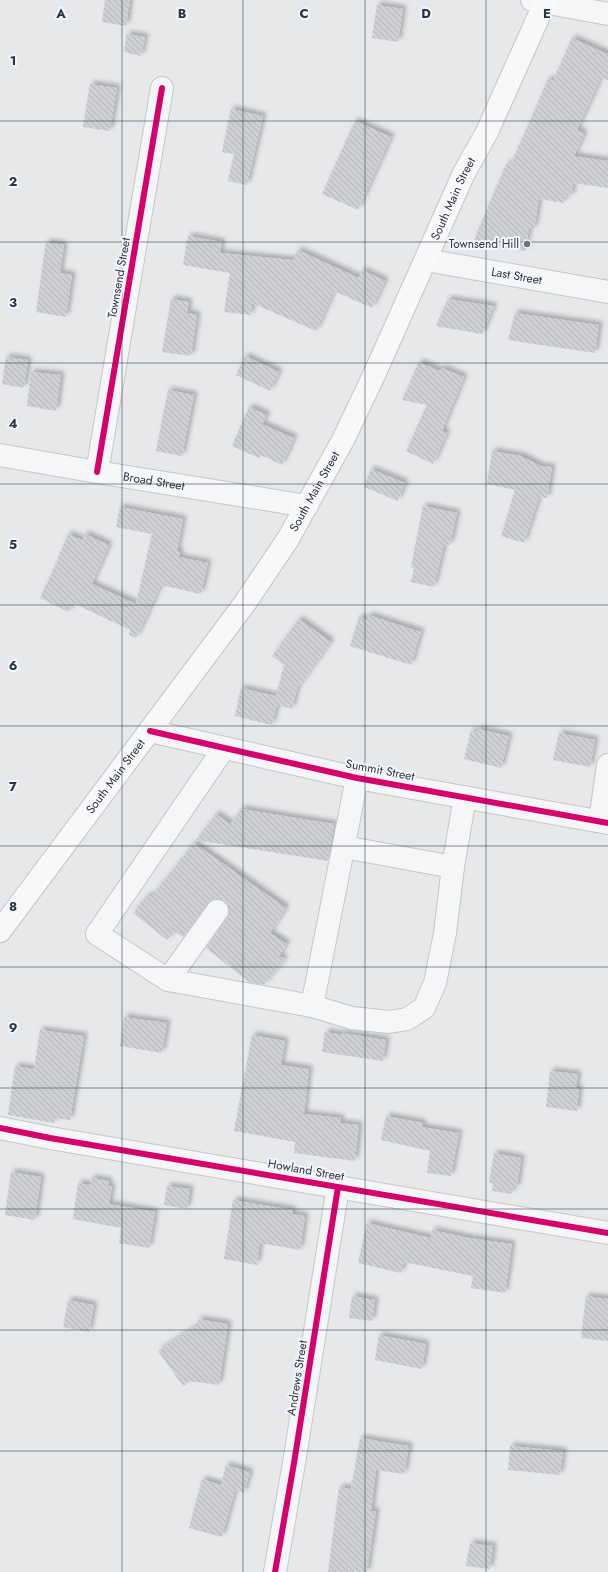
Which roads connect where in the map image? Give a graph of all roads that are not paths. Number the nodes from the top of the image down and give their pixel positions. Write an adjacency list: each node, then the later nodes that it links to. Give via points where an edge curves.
1 (541, 1): 2 (street); 4 (main road, South Main Street, via 487,132 464,173)
2 (608, 14)
3 (162, 88): 7 (street, Townsend Street)
4 (426, 260): 5 (street, Last Street); 8 (main road, South Main Street, via 374,376)
5 (608, 292)
6 (0, 455): 7 (street, Broad Street)
7 (97, 472): 8 (street, Broad Street)
8 (307, 506): 9 (main road, South Main Street, via 267,572)
9 (150, 731): 10 (street, Summit Street); 18 (main road, South Main Street)
10 (224, 748): 12 (street, Summit Street); 19 (street, via 96,934)
11 (608, 765): 14 (street)
12 (357, 778): 13 (street, Summit Street); 15 (street)
13 (465, 797): 14 (street, Summit Street); 16 (street)
14 (604, 822)
15 (344, 847): 16 (street); 20 (street)
16 (453, 867): 20 (street, via 445,933 436,976 424,1008 407,1019 389,1022 352,1018)
17 (217, 911): 19 (street)
18 (0, 931)
19 (168, 980): 20 (street)
20 (312, 1006)
21 (0, 1128): 22 (street, Howland Street)
22 (338, 1187): 23 (street, Howland Street); 24 (street, Andrews Street)
23 (608, 1233)
24 (275, 1572)

